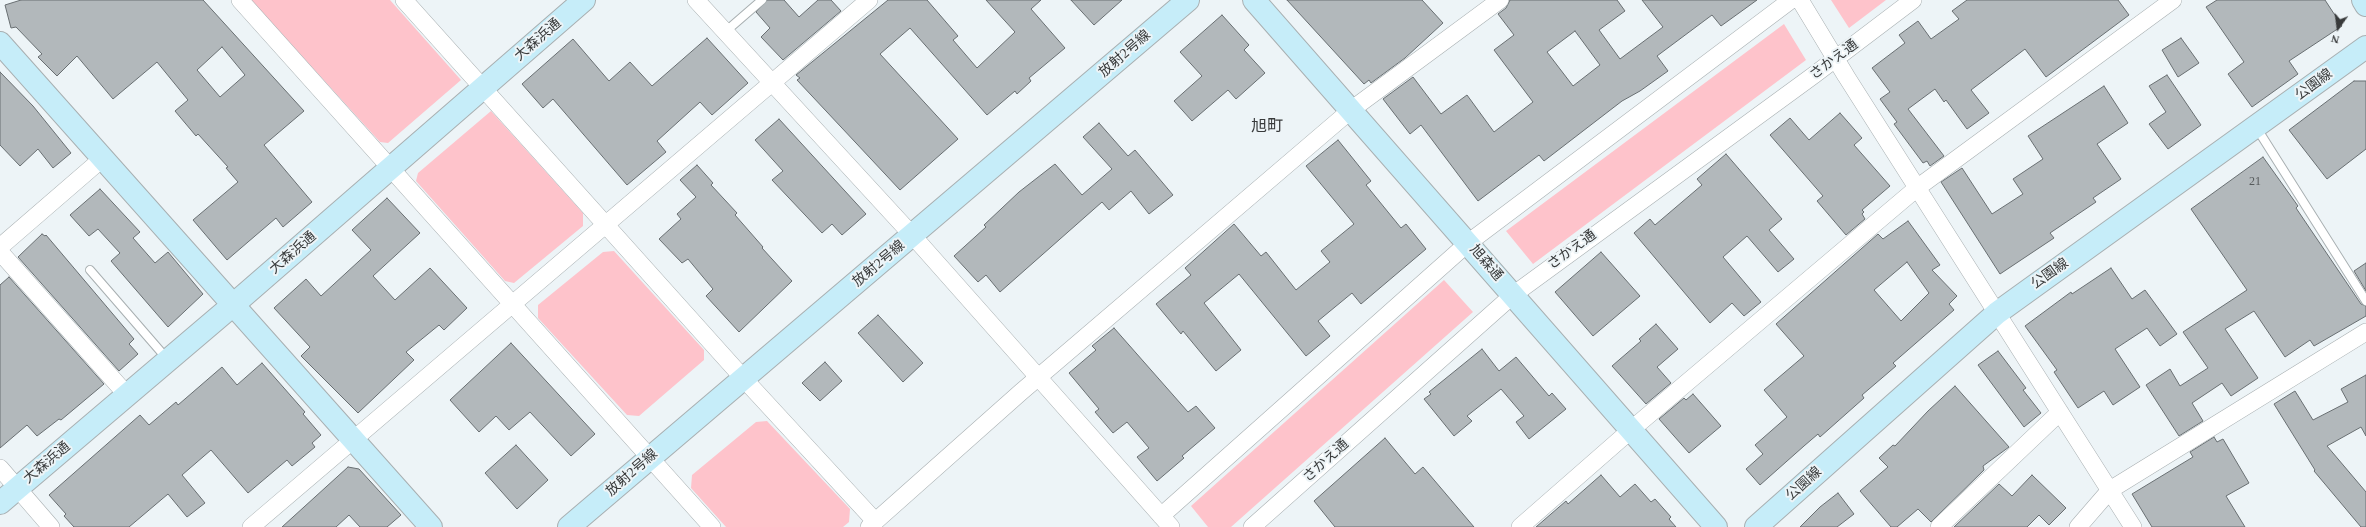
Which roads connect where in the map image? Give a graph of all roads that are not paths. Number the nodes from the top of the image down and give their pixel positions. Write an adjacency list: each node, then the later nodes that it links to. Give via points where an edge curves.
1 (240, 0): 25 (street)
2 (404, 0): 21 (street)
3 (584, 0): 21 (street, 大森浜通)
4 (696, 0): 16 (street)
5 (762, 0): 16 (lane)
6 (869, 0): 20 (street)
7 (1188, 0): 28 (street, 放射2号線)
8 (1254, 0): 22 (street, 旭森通)
9 (1500, 0): 22 (street)
10 (1791, 0): 29 (street)
11 (1800, 0): 19 (street)
12 (1913, 0): 19 (street, さかえ通)
13 (2173, 0): 26 (street)
14 (2363, 0): 15 (street)
15 (2366, 5)
16 (725, 32): 20 (street)
17 (0, 43): 24 (street)
18 (2366, 47): 23 (street, 公園線)
19 (1836, 58): 26 (street); 33 (street, さかえ通)
20 (773, 82): 27 (street); 28 (street)
21 (482, 89): 25 (street, 大森浜通); 27 (street)
22 (1351, 110): 29 (street, 旭森通); 40 (street)
23 (2256, 126): 34 (lane); 37 (street, 公園線)
24 (103, 158): 30 (street); 36 (street)
25 (390, 167): 35 (street); 36 (street, 大森浜通)
26 (1917, 188): 37 (street); 44 (street)
27 (607, 225): 35 (street); 41 (street)
28 (913, 236): 40 (street); 41 (street, 放射2号線)
29 (1468, 243): 33 (street, 旭森通); 51 (street)
30 (0, 247)
31 (0, 252): 42 (street)
32 (90, 270): 39 (lane)
33 (1513, 295): 44 (street, 旭森通); 58 (street, さかえ通)
34 (2366, 301)
35 (512, 304): 45 (street); 46 (street)
36 (233, 305): 39 (street, 大森浜通); 45 (street)
37 (1997, 313): 43 (street); 61 (street, 公園線)
38 (2366, 332): 49 (street)
39 (168, 360): 42 (street, 大森浜通)
40 (1038, 378): 51 (street); 52 (street)
41 (744, 379): 46 (street, 放射2号線); 52 (street)
42 (127, 395): 48 (street, 大森浜通)
43 (2060, 412): 49 (street); 62 (street)
44 (1632, 429): 59 (street); 60 (street, 旭森通)
45 (353, 440): 54 (street); 55 (street)
46 (650, 458): 56 (street, 放射2号線); 57 (street)
47 (0, 468): 48 (street)
48 (18, 487): 50 (street, 大森浜通); 53 (street)
49 (2110, 490): 63 (street); 64 (street)
50 (0, 503)
51 (1166, 521)
52 (872, 524)
53 (51, 527)
54 (251, 527)
55 (431, 527)
56 (569, 527)
57 (712, 527)
58 (1252, 527)
59 (1520, 527)
60 (1716, 527)
61 (1756, 527)
62 (1939, 527)
63 (2078, 527)
64 (2133, 527)

